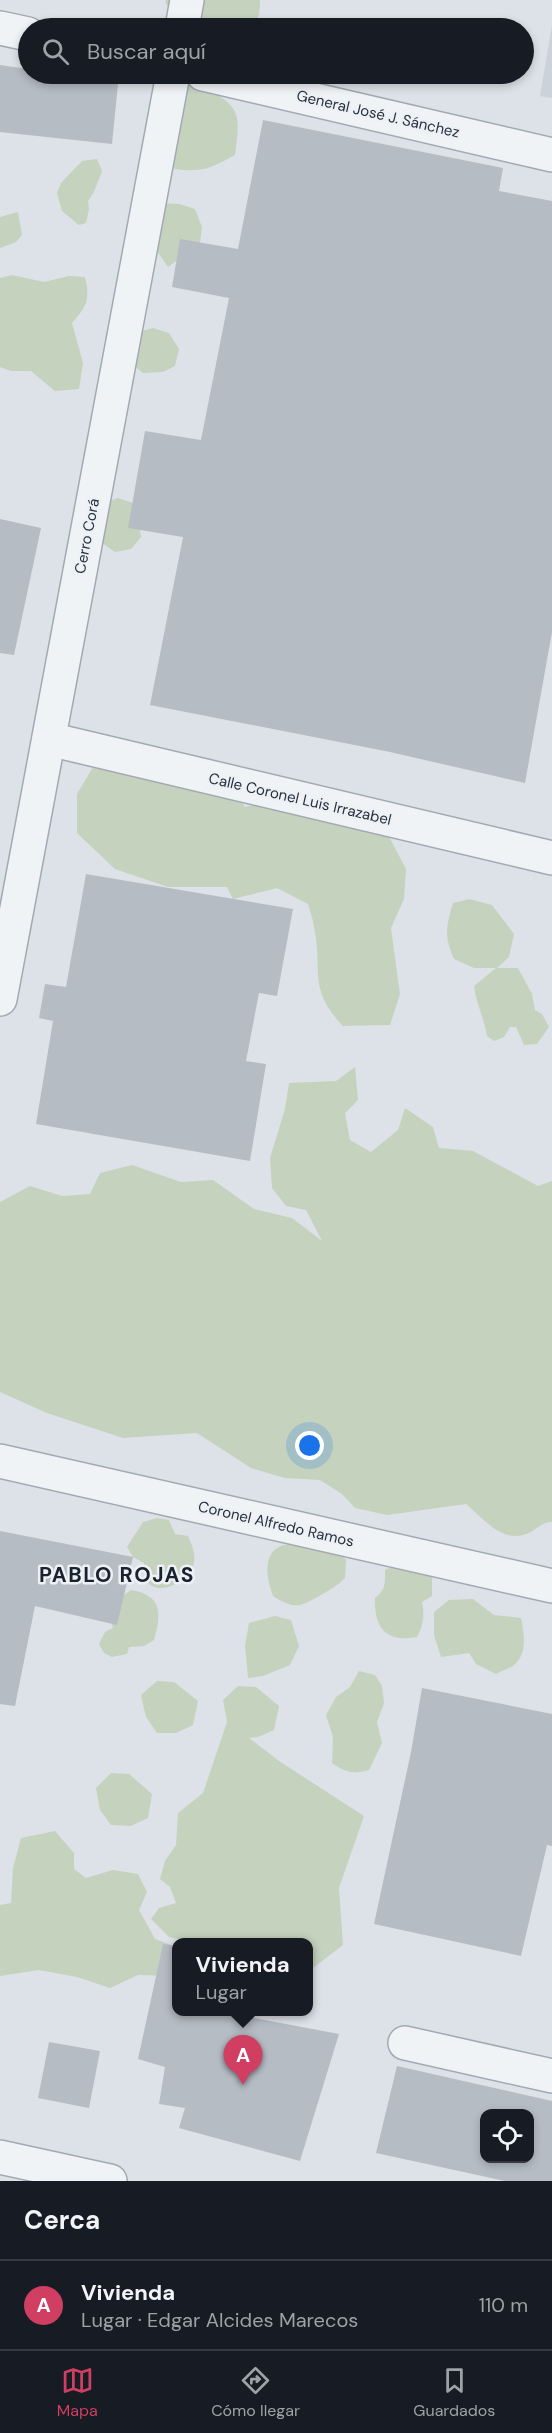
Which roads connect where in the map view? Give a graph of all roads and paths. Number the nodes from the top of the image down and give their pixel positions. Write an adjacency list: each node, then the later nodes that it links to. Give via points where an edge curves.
1 (188, 0): 2 (street)
2 (184, 18)
3 (0, 28): 4 (street)
4 (18, 32)
5 (171, 84): 8 (street, Cerro Corá)
6 (246, 84): 7 (street, General José J. Sánchez)
7 (552, 155)
8 (49, 739): 9 (street, Calle Coronel Luis Irrazabel); 10 (street, Cerro Corá)
9 (552, 858)
10 (0, 999)
11 (0, 1461): 12 (street, Coronel Alfredo Ramos)
12 (552, 1586)
13 (405, 2043): 14 (street)
14 (552, 2076)
15 (0, 2157): 16 (street)
16 (110, 2181)

